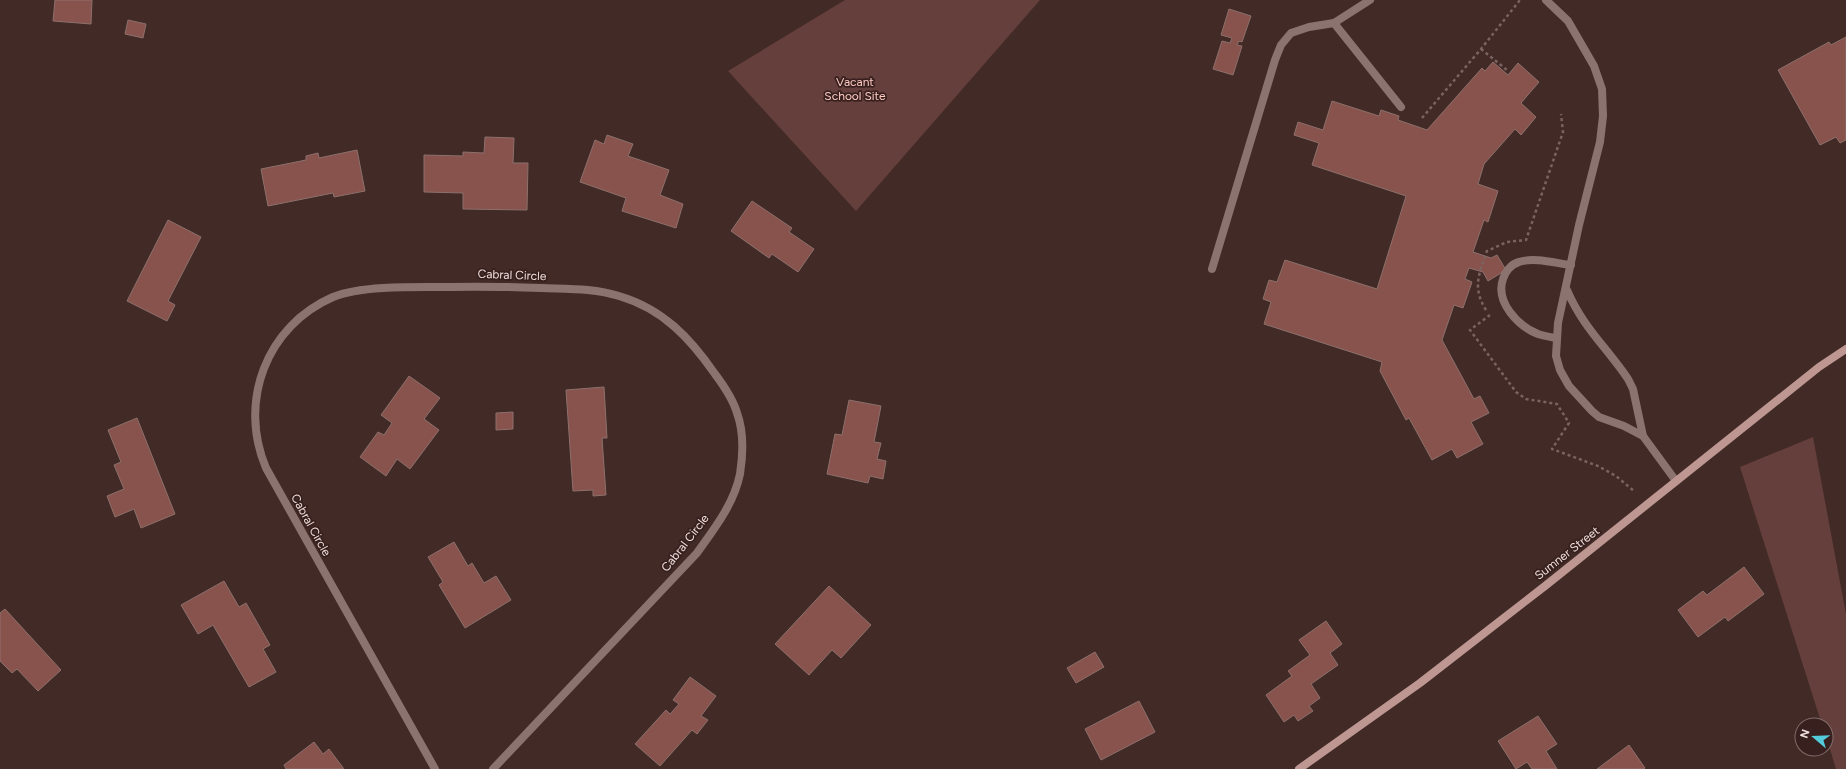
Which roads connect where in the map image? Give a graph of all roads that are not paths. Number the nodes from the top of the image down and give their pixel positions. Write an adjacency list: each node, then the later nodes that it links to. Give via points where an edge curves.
1 (1370, 0): 3 (street)
2 (1546, 0): 5 (street, via 1568,21 1594,66 1602,89 1603,130)
3 (1334, 23): 4 (street); 6 (street, via 1299,29 1291,33 1282,45 1275,60)
4 (1401, 107)
5 (1571, 265): 7 (street); 8 (street, via 1520,261 1507,270 1500,286 1504,303 1524,326 1539,334)
6 (1212, 269)
7 (1567, 289): 8 (street); 10 (street, via 1586,327 1628,379 1633,389)
8 (1556, 338): 10 (street, via 1556,356 1568,386 1599,417)
9 (1846, 349): 11 (main road, Sumner Street, via 1812,372)
10 (1643, 436): 11 (street)
11 (1676, 481): 14 (main road, Sumner Street, via 1420,683)
12 (435, 769): 13 (street, Cabral Circle, via 264,463 256,437 254,416 256,394 262,373 276,344 290,327 314,307 344,293 378,289 470,286 591,290 618,295 656,312 678,329 697,349 727,391 738,413 742,435 740,476 724,514 697,553)
13 (493, 769)
14 (1299, 769)

